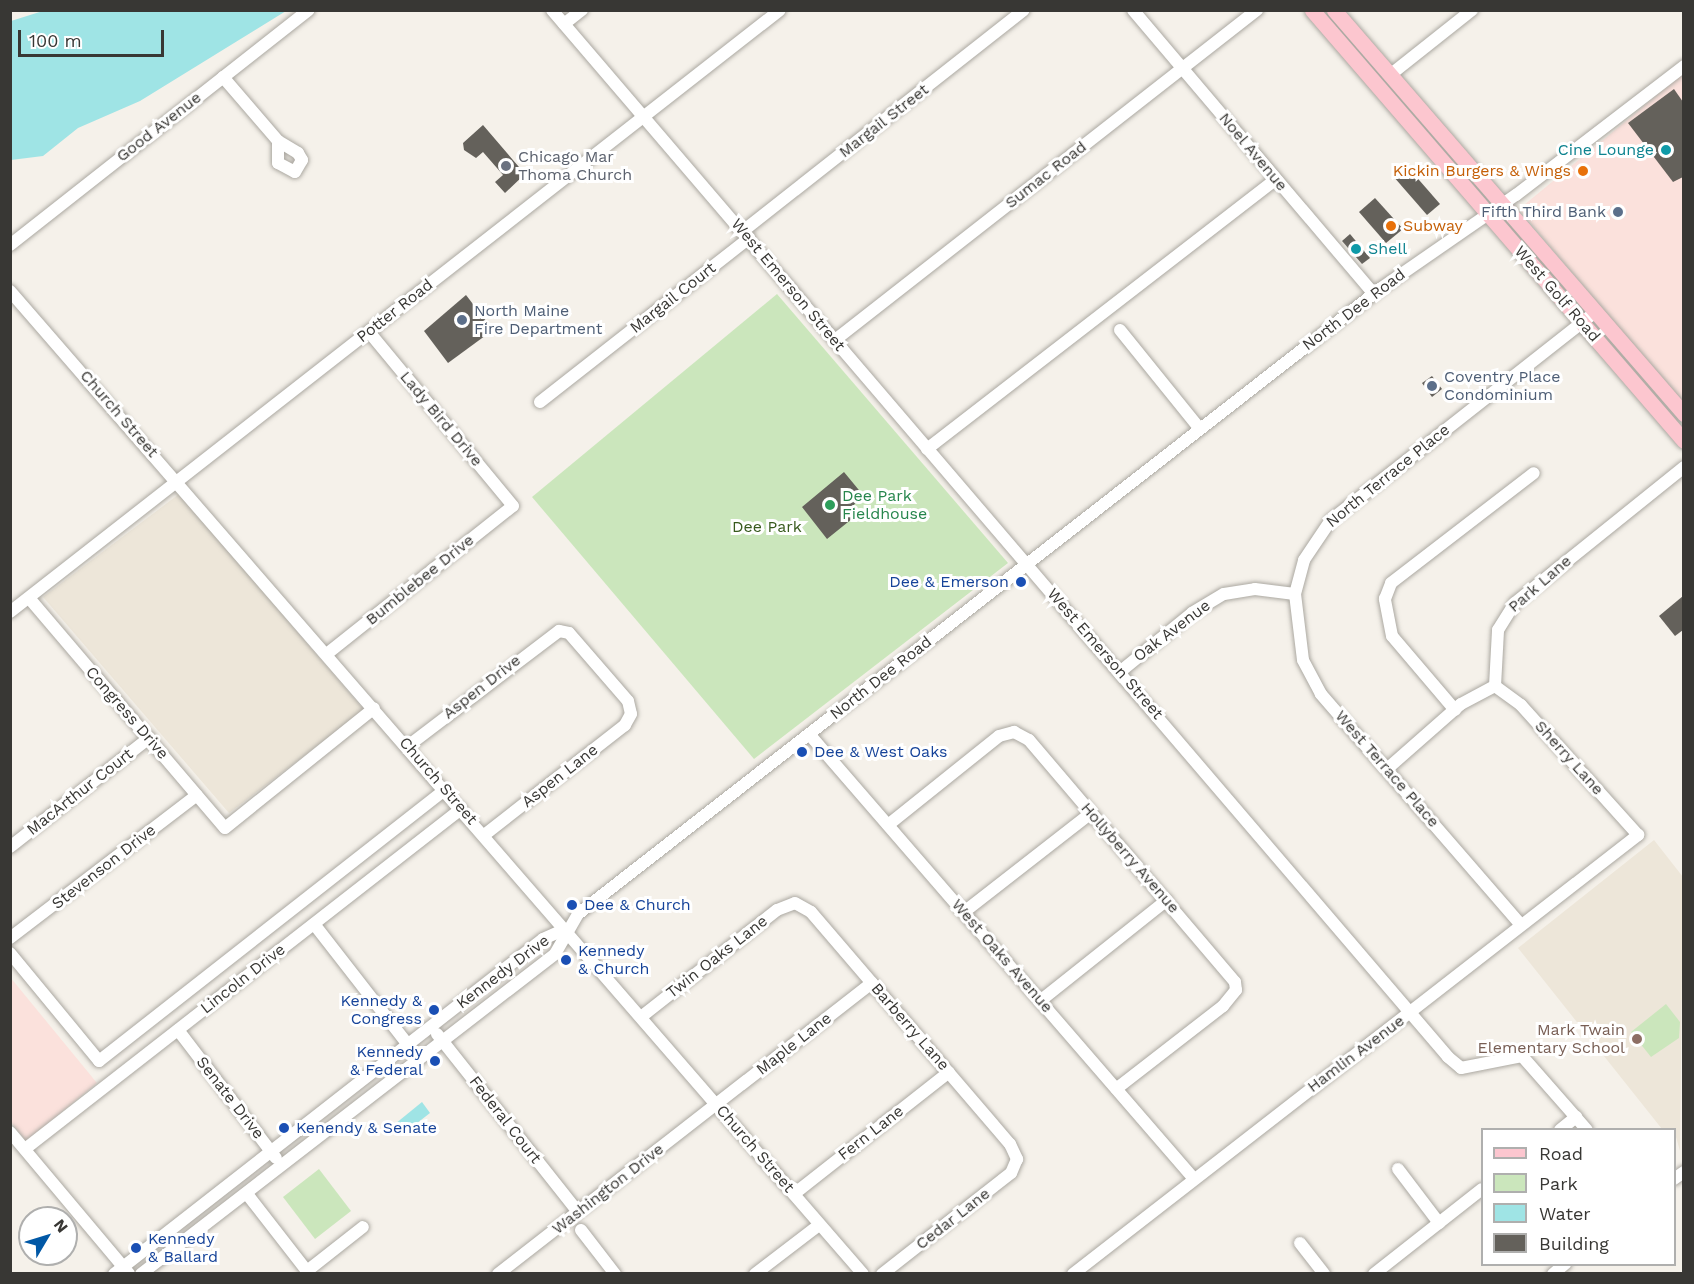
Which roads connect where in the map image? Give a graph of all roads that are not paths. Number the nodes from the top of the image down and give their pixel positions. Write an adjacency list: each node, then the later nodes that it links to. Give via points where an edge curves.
1 (309, 10): 15 (street, Good Avenue)
2 (552, 10): 11 (street, West Emerson Street)
3 (582, 10): 11 (street)
4 (780, 10): 16 (street, Potter Road)
5 (1024, 10): 21 (street, Margail Street)
6 (1133, 10): 13 (street, Noel Avenue)
7 (1257, 10): 13 (street, Sumac Road)
8 (1312, 10): 20 (main road, West Golf Road)
9 (1334, 10): 14 (main road, West Golf Road)
10 (1472, 10): 14 (street)
11 (564, 24): 16 (street, West Emerson Street)
12 (1683, 66): 19 (street, North Dee Road)
13 (1182, 69): 18 (street, Noel Avenue); 29 (street, Sumac Road)
14 (1390, 75): 19 (main road, West Golf Road)
15 (223, 77): 17 (street); 22 (street, Good Avenue)
16 (643, 118): 21 (street, West Emerson Street); 28 (street, Potter Road)
17 (278, 141)
18 (1276, 178): 24 (street, Noel Avenue); 34 (street)
19 (1502, 204): 20 (street, North Dee Road); 25 (main road, West Golf Road)
20 (1488, 214): 24 (street, North Dee Road); 26 (main road, West Golf Road)
21 (746, 235): 29 (street, West Emerson Street); 30 (street, Margail Court)
22 (10, 245)
23 (10, 291): 37 (street, Church Street)
24 (1374, 294): 32 (street, North Dee Road)
25 (1595, 312): 26 (street, North Terrace Place); 31 (main road, West Golf Road)
26 (1582, 323): 33 (main road, West Golf Road); 40 (street, North Terrace Place, via 1331,520 1305,560)
27 (1120, 330): 32 (street)
28 (369, 332): 37 (street, Potter Road); 38 (street, Lady Bird Drive)
29 (835, 340): 34 (street, West Emerson Street)
30 (540, 402)
31 (1683, 414)
32 (1200, 429): 39 (street, North Dee Road)
33 (1683, 441)
34 (927, 449): 39 (street, West Emerson Street)
35 (1683, 467): 46 (street, Park Lane, via 1515,603 1498,630)
36 (1534, 473): 48 (street, via 1391,583 1385,599 1392,636)
37 (178, 481): 41 (street, Potter Road); 44 (street, Church Street)
38 (513, 506): 44 (street, Bumblebee Drive)
39 (1027, 564): 45 (street, West Emerson Street); 49 (street, North Dee Road)
40 (1295, 594): 45 (street, Oak Avenue, via 1255,589 1224,594 1192,613); 52 (street, West Terrace Place, via 1299,641 1311,678)
41 (29, 598): 42 (street, Potter Road); 50 (street, Congress Drive)
42 (10, 612)
43 (559, 631): 51 (street, Aspen Drive); 58 (street, Aspen Lane, via 569,633 584,650 628,701 631,714 625,725)
44 (328, 653): 47 (street, Church Street)
45 (1120, 671): 71 (street, West Emerson Street)
46 (1495, 687): 48 (street); 59 (street, Sherry Lane, via 1521,705)
47 (374, 708): 51 (street, Church Street); 54 (street, Congress Drive, via 225,828)
48 (1455, 710): 52 (street)
49 (809, 734): 57 (street, West Oaks Avenue); 66 (street, North Dee Road)
50 (149, 738): 54 (street, Congress Drive); 60 (street, MacArthur Court)
51 (408, 746): 53 (street, Church Street)
52 (1387, 769): 65 (street, West Terrace Place)
53 (444, 790): 55 (street, Church Street); 68 (street, Lincoln Drive, via 99,1061)
54 (197, 795): 67 (street, Stevenson Drive)
55 (461, 809): 58 (street, Church Street); 64 (street, Lincoln Drive)
56 (1091, 813): 57 (street, Hollyberry Avenue, via 1029,740 1014,732 999,736); 61 (street, Hollyberry Avenue); 63 (street)
57 (888, 825): 63 (street, West Oaks Avenue)
58 (484, 835): 66 (street, Church Street)
59 (1638, 835): 65 (street, Hamlin Avenue)
60 (10, 847)
61 (1167, 900): 70 (street); 79 (street, Hollyberry Avenue, via 1231,975 1236,990)
62 (795, 903): 69 (street, Barberry Lane, via 811,912); 72 (street, Twin Oaks Lane, via 777,910)
63 (963, 912): 70 (street, West Oaks Avenue)
64 (314, 924): 74 (street, Lincoln Drive); 76 (street)
65 (1521, 925): 71 (street, Hamlin Avenue)
66 (565, 929): 72 (street, Church Street); 73 (street, Kennedy Drive, via 543,939); 75 (street, Kennedy Drive, via 555,954)
67 (10, 938)
68 (10, 953)
69 (872, 983): 78 (street, Barberry Lane); 80 (street, Maple Lane)
70 (1040, 1001): 79 (street, West Oaks Avenue)
71 (1411, 1012): 81 (street, West Emerson Street, via 1461,1068 1522,1056); 90 (street, Hamlin Avenue)
72 (641, 1017): 80 (street, Church Street)
73 (432, 1027): 75 (street, Federal Court); 76 (street, Kennedy Drive)
74 (178, 1030): 85 (street, Lincoln Drive); 86 (street, Senate Drive)
75 (442, 1040): 77 (street, Kennedy Drive); 94 (street, Federal Court)
76 (409, 1045): 77 (street); 86 (street, Kennedy Drive)
77 (419, 1059): 88 (street, Kennedy Drive)
78 (949, 1072): 87 (street, Barberry Lane); 93 (street, Fern Lane)
79 (1116, 1089): 90 (street, West Oaks Avenue)
80 (717, 1105): 93 (street, Church Street); 94 (street, Washington Drive)
81 (1576, 1117): 82 (street); 83 (street, West Emerson Street)
82 (1562, 1128)
83 (1585, 1128)
84 (10, 1132): 85 (street)
85 (26, 1149): 100 (street)
86 (273, 1153): 88 (street, Senate Drive); 100 (street, Kennedy Drive)
87 (1017, 1159): 106 (street, Cedar Lane, via 1011,1173)
88 (282, 1166): 92 (street, Kennedy Drive)
89 (1398, 1169): 95 (street)
90 (1194, 1179): 107 (street, Hamlin Avenue)
91 (1481, 1190): 95 (street)
92 (247, 1194): 97 (street, via 307,1271); 101 (street, Kennedy Drive)
93 (794, 1194): 96 (street, Church Street)
94 (578, 1212): 102 (street, Washington Drive)
95 (1439, 1223): 109 (street)
96 (819, 1225): 104 (street); 105 (street, Church Street)
97 (363, 1227)
98 (581, 1230): 103 (street)
99 (1300, 1243): 108 (street)
100 (122, 1272)
101 (141, 1274)
102 (498, 1274)
103 (615, 1274)
104 (755, 1274)
105 (863, 1274)
106 (882, 1274)
107 (1073, 1274)
108 (1324, 1274)
109 (1374, 1274)

